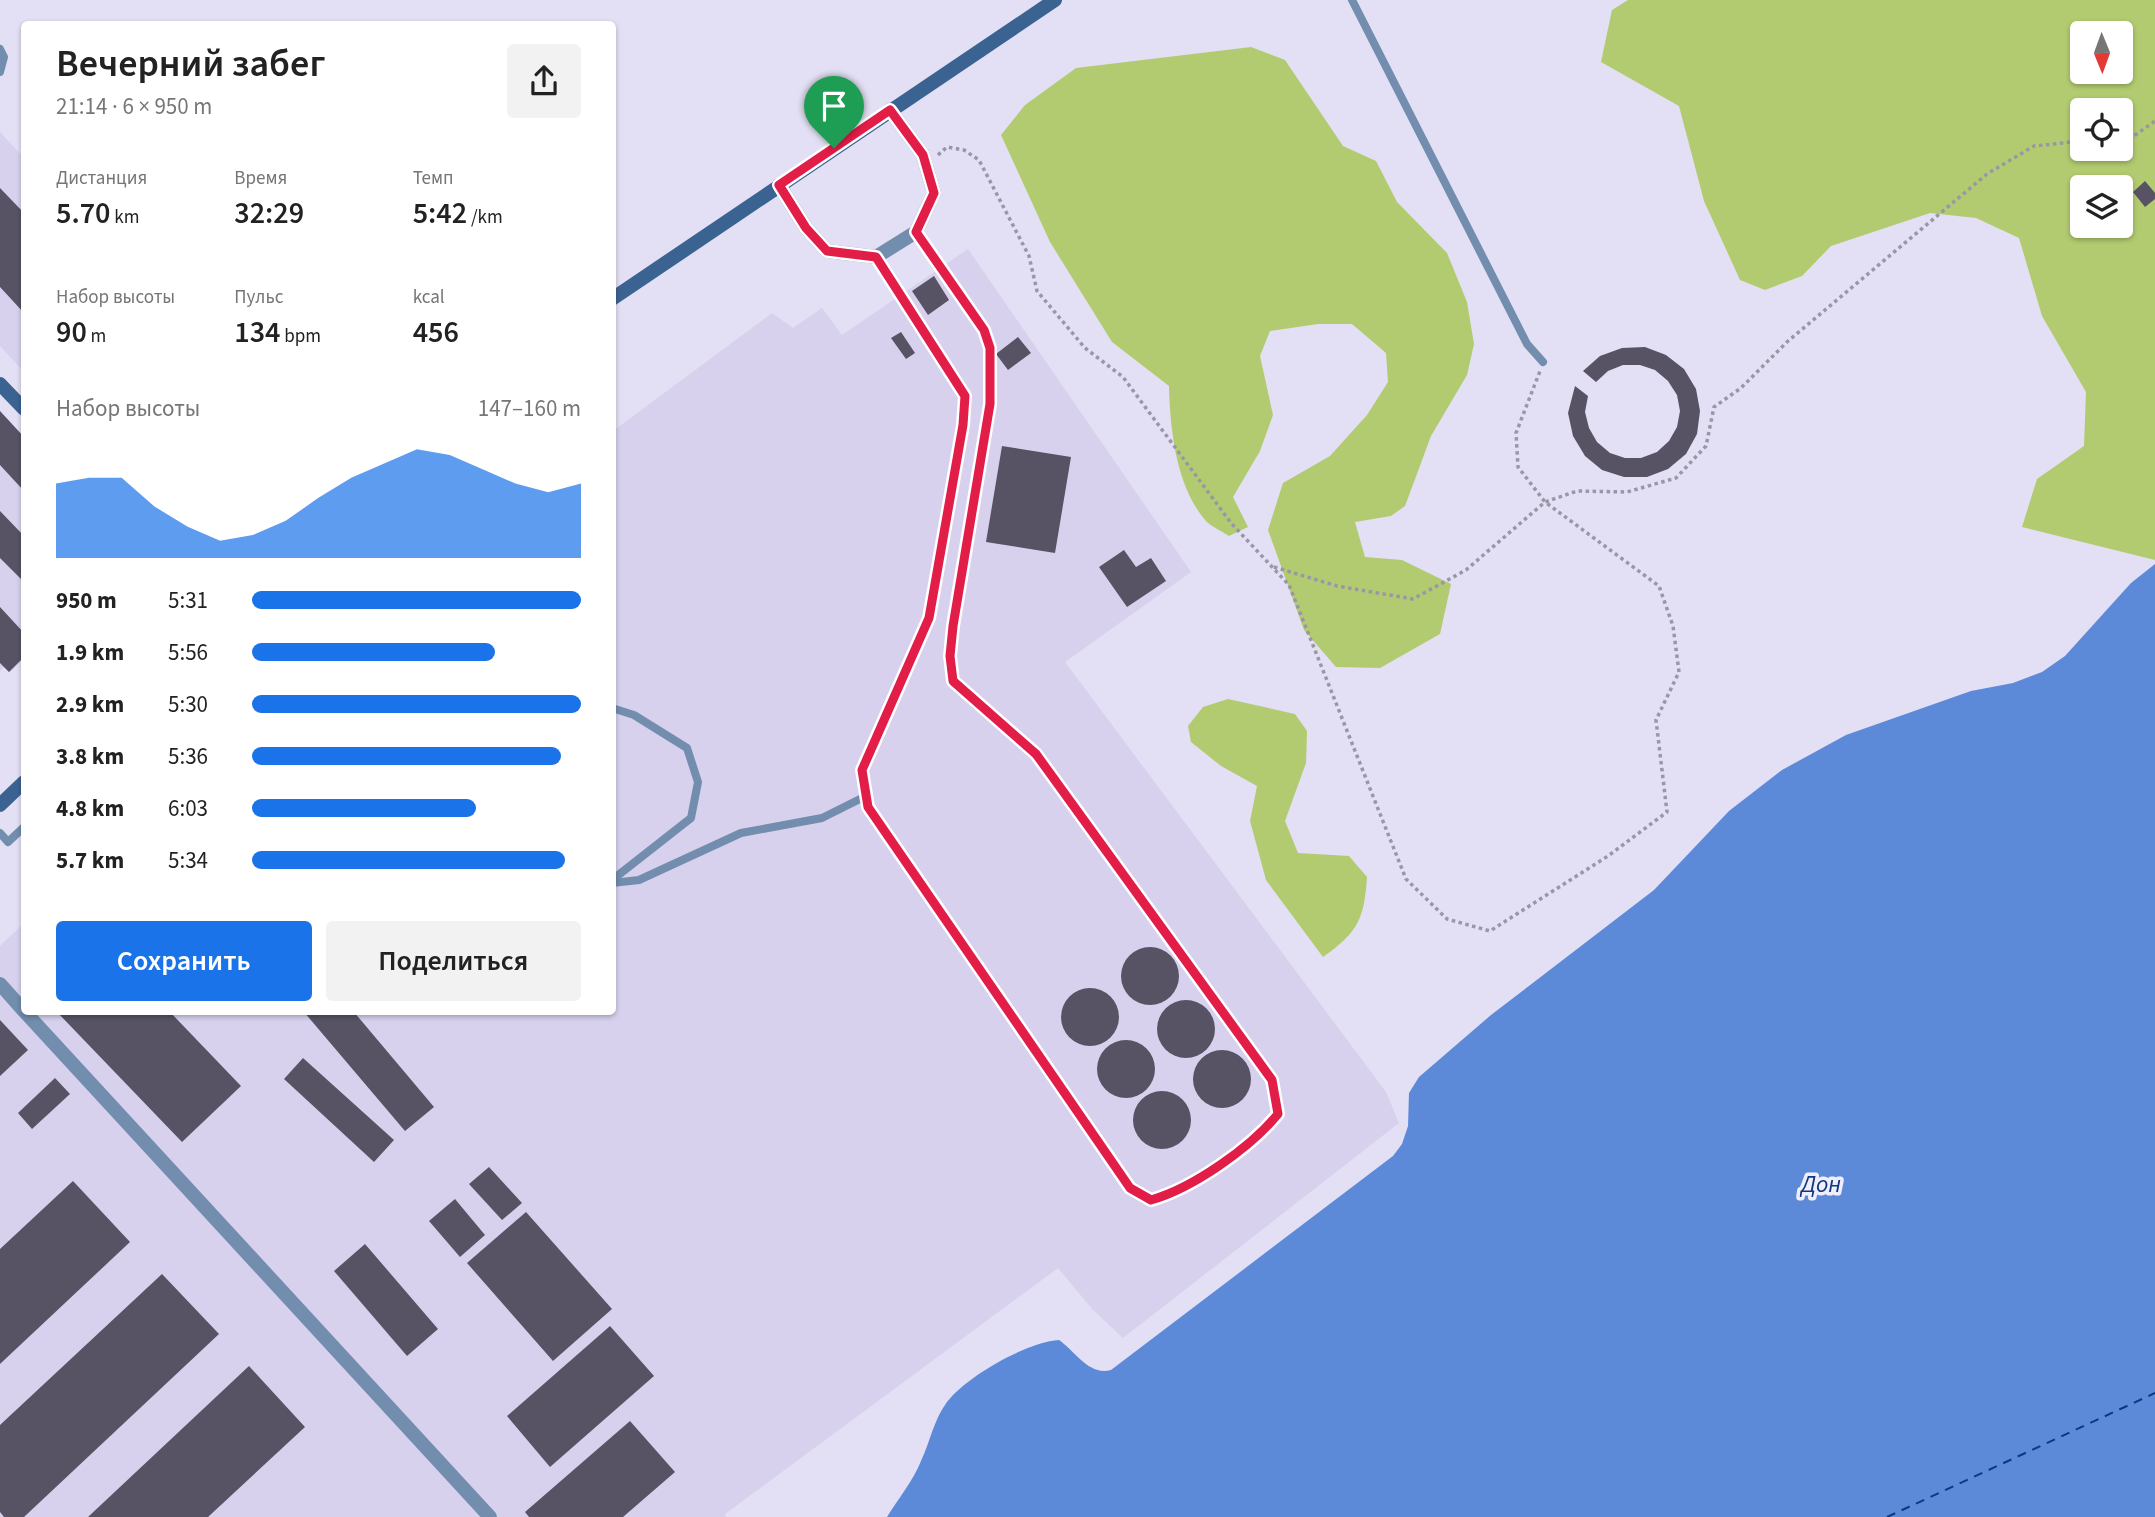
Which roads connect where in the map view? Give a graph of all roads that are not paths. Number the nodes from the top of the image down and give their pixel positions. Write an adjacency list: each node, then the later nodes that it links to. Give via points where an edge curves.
1 (1055, 0): 5 (main road)
2 (1352, 0): 10 (lane, via 1527,344)
3 (0, 49): 4 (lane, via 4,57)
4 (0, 72)
5 (890, 110): 6 (main road); 7 (street, via 923,155 934,193)
6 (779, 185): 8 (street, via 827,251); 9 (main road)
7 (916, 232): 8 (street); 15 (lane, via 984,330 990,348 990,404 953,626 953,681 1036,754 1272,1080 1278,1114 1262,1134 1176,1193 1151,1200 1130,1188 868,807)
8 (876, 257): 15 (lane, via 965,396 929,618 862,770)
9 (616, 296)
10 (1543, 362)
11 (0, 384): 12 (main road)
12 (21, 406)
13 (616, 709): 19 (lane, via 634,715 687,748 698,782 691,818)
14 (21, 785): 16 (main road)
15 (866, 796): 20 (lane, via 822,818 741,833 639,880)
16 (0, 805)
17 (21, 830): 18 (lane, via 8,842)
18 (0, 833)
19 (616, 878)
20 (616, 881)
21 (0, 984): 22 (street)
22 (21, 1007)
23 (29, 1015): 24 (street)
24 (490, 1517)

